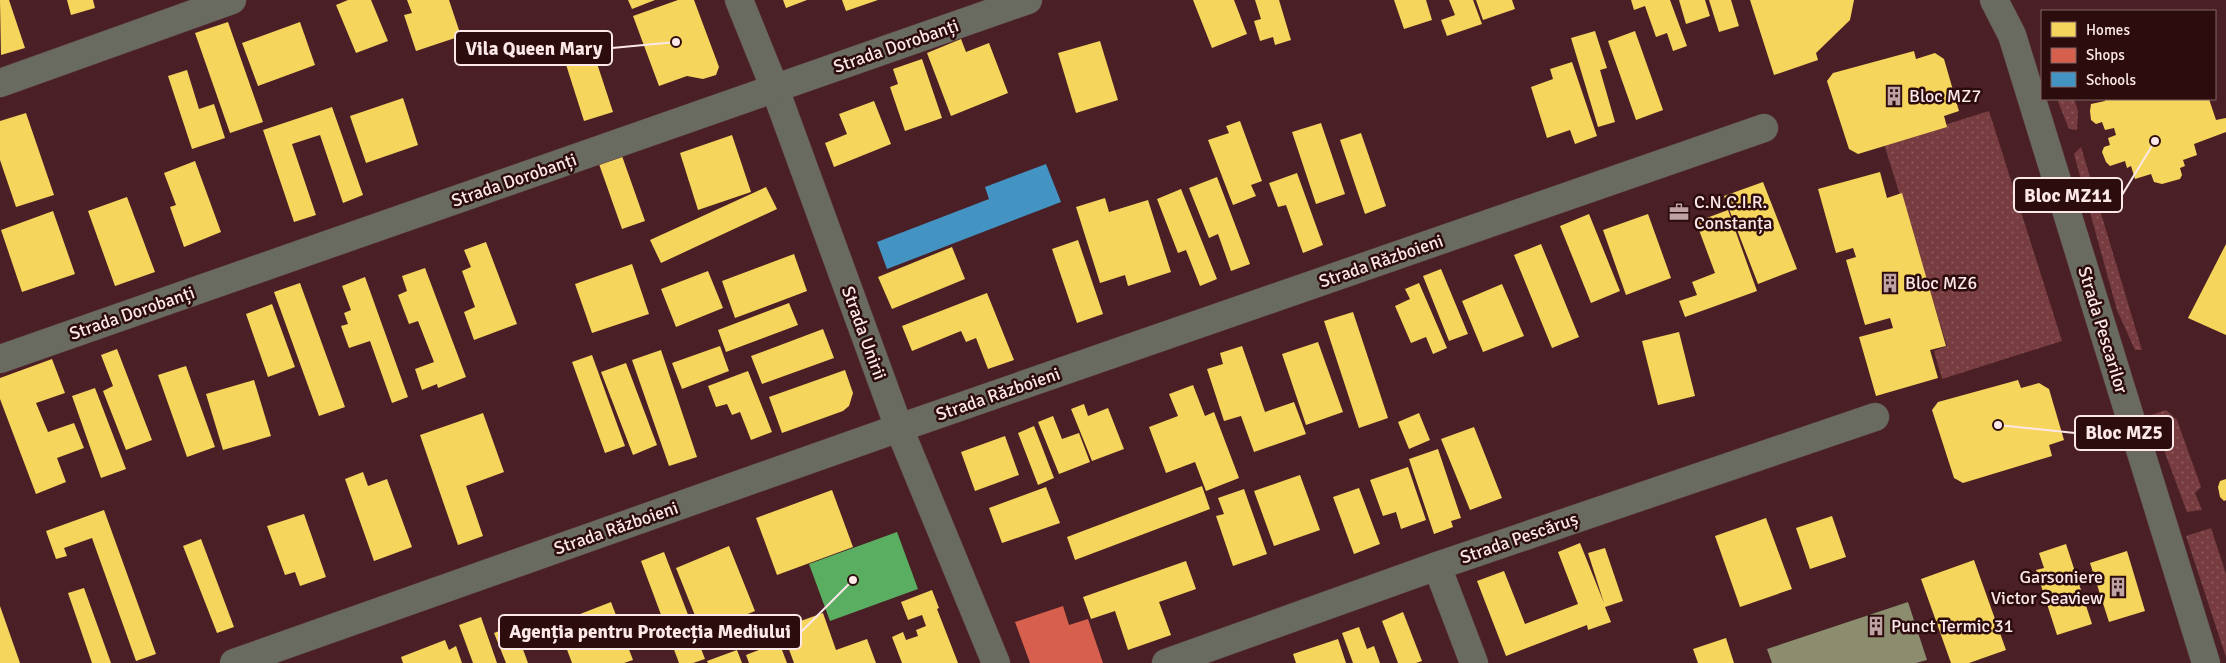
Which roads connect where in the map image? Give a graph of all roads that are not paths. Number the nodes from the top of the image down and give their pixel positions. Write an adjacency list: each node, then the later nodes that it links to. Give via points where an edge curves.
1 (232, 0): 5 (street)
2 (738, 0): 6 (street, Strada Unirii)
3 (1028, 0): 6 (street, Strada Dorobanți)
4 (1994, 0): 16 (street, Strada Pescarilor, via 2012,35)
5 (0, 83)
6 (775, 89): 8 (street, Strada Dorobanți); 10 (street, Strada Unirii)
7 (1764, 128): 10 (street, Strada Războieni)
8 (0, 359)
9 (1875, 417): 11 (street, Strada Pescăruș)
10 (900, 428): 12 (street, Strada Războieni); 13 (street, Strada Unirii)
11 (1437, 566): 14 (street, Strada Pescăruș); 15 (street)
12 (234, 663)
13 (996, 663)
14 (1166, 663)
15 (1474, 663)
16 (2206, 663)

